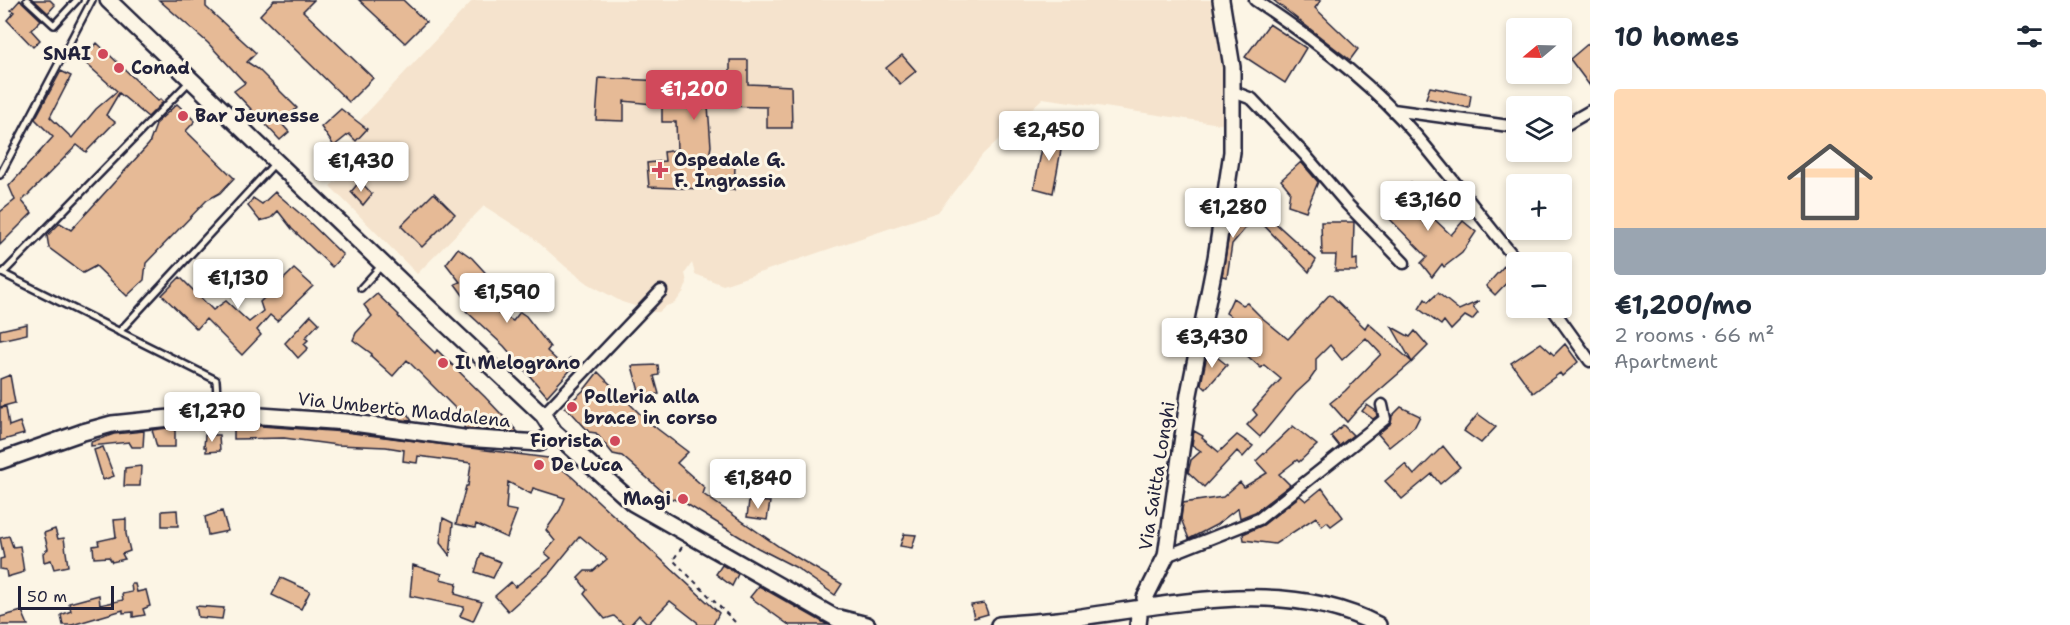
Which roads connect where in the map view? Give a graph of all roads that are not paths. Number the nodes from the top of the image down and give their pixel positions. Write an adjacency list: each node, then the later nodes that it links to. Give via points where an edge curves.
1 (27, 0): 2 (lane, via 54,25)
2 (77, 0)
3 (92, 0): 14 (lane)
4 (108, 0): 7 (main road)
5 (1221, 0): 8 (main road, Via Saitta Longhi)
6 (1255, 0): 9 (street, via 1322,48)
7 (191, 79): 13 (main road); 18 (lane)
8 (1232, 91): 16 (street, via 1252,99); 29 (main road, Via Saitta Longhi, via 1232,153)
9 (1393, 110): 12 (street); 15 (street)
10 (1590, 111): 11 (street)
11 (1572, 121)
12 (1506, 127)
13 (277, 161): 17 (main road); 22 (lane)
14 (0, 176)
15 (1510, 252)
16 (1404, 263)
17 (383, 264): 19 (lane); 26 (main road)
18 (2, 272): 22 (lane)
19 (361, 288)
20 (661, 291): 26 (street)
21 (1559, 318): 23 (street)
22 (119, 332): 25 (lane, via 216,380)
23 (1590, 361)
24 (1382, 405): 29 (street, via 1385,419 1259,519)
25 (218, 413): 27 (main road, Via Umberto Maddalena, via 540,443); 28 (main road, Via Umberto Maddalena, via 112,424)
26 (543, 415): 27 (main road)
27 (554, 432): 32 (main road, via 633,503)
28 (0, 461)
29 (1166, 556): 30 (main road, Via Saitta Longhi)
30 (1145, 598)
31 (1058, 620): 34 (main road); 35 (main road); 36 (main road, via 1131,608 1267,598 1345,610)
32 (843, 621): 33 (main road)
33 (867, 625)
34 (999, 625)
35 (1040, 625)
36 (1378, 625)

